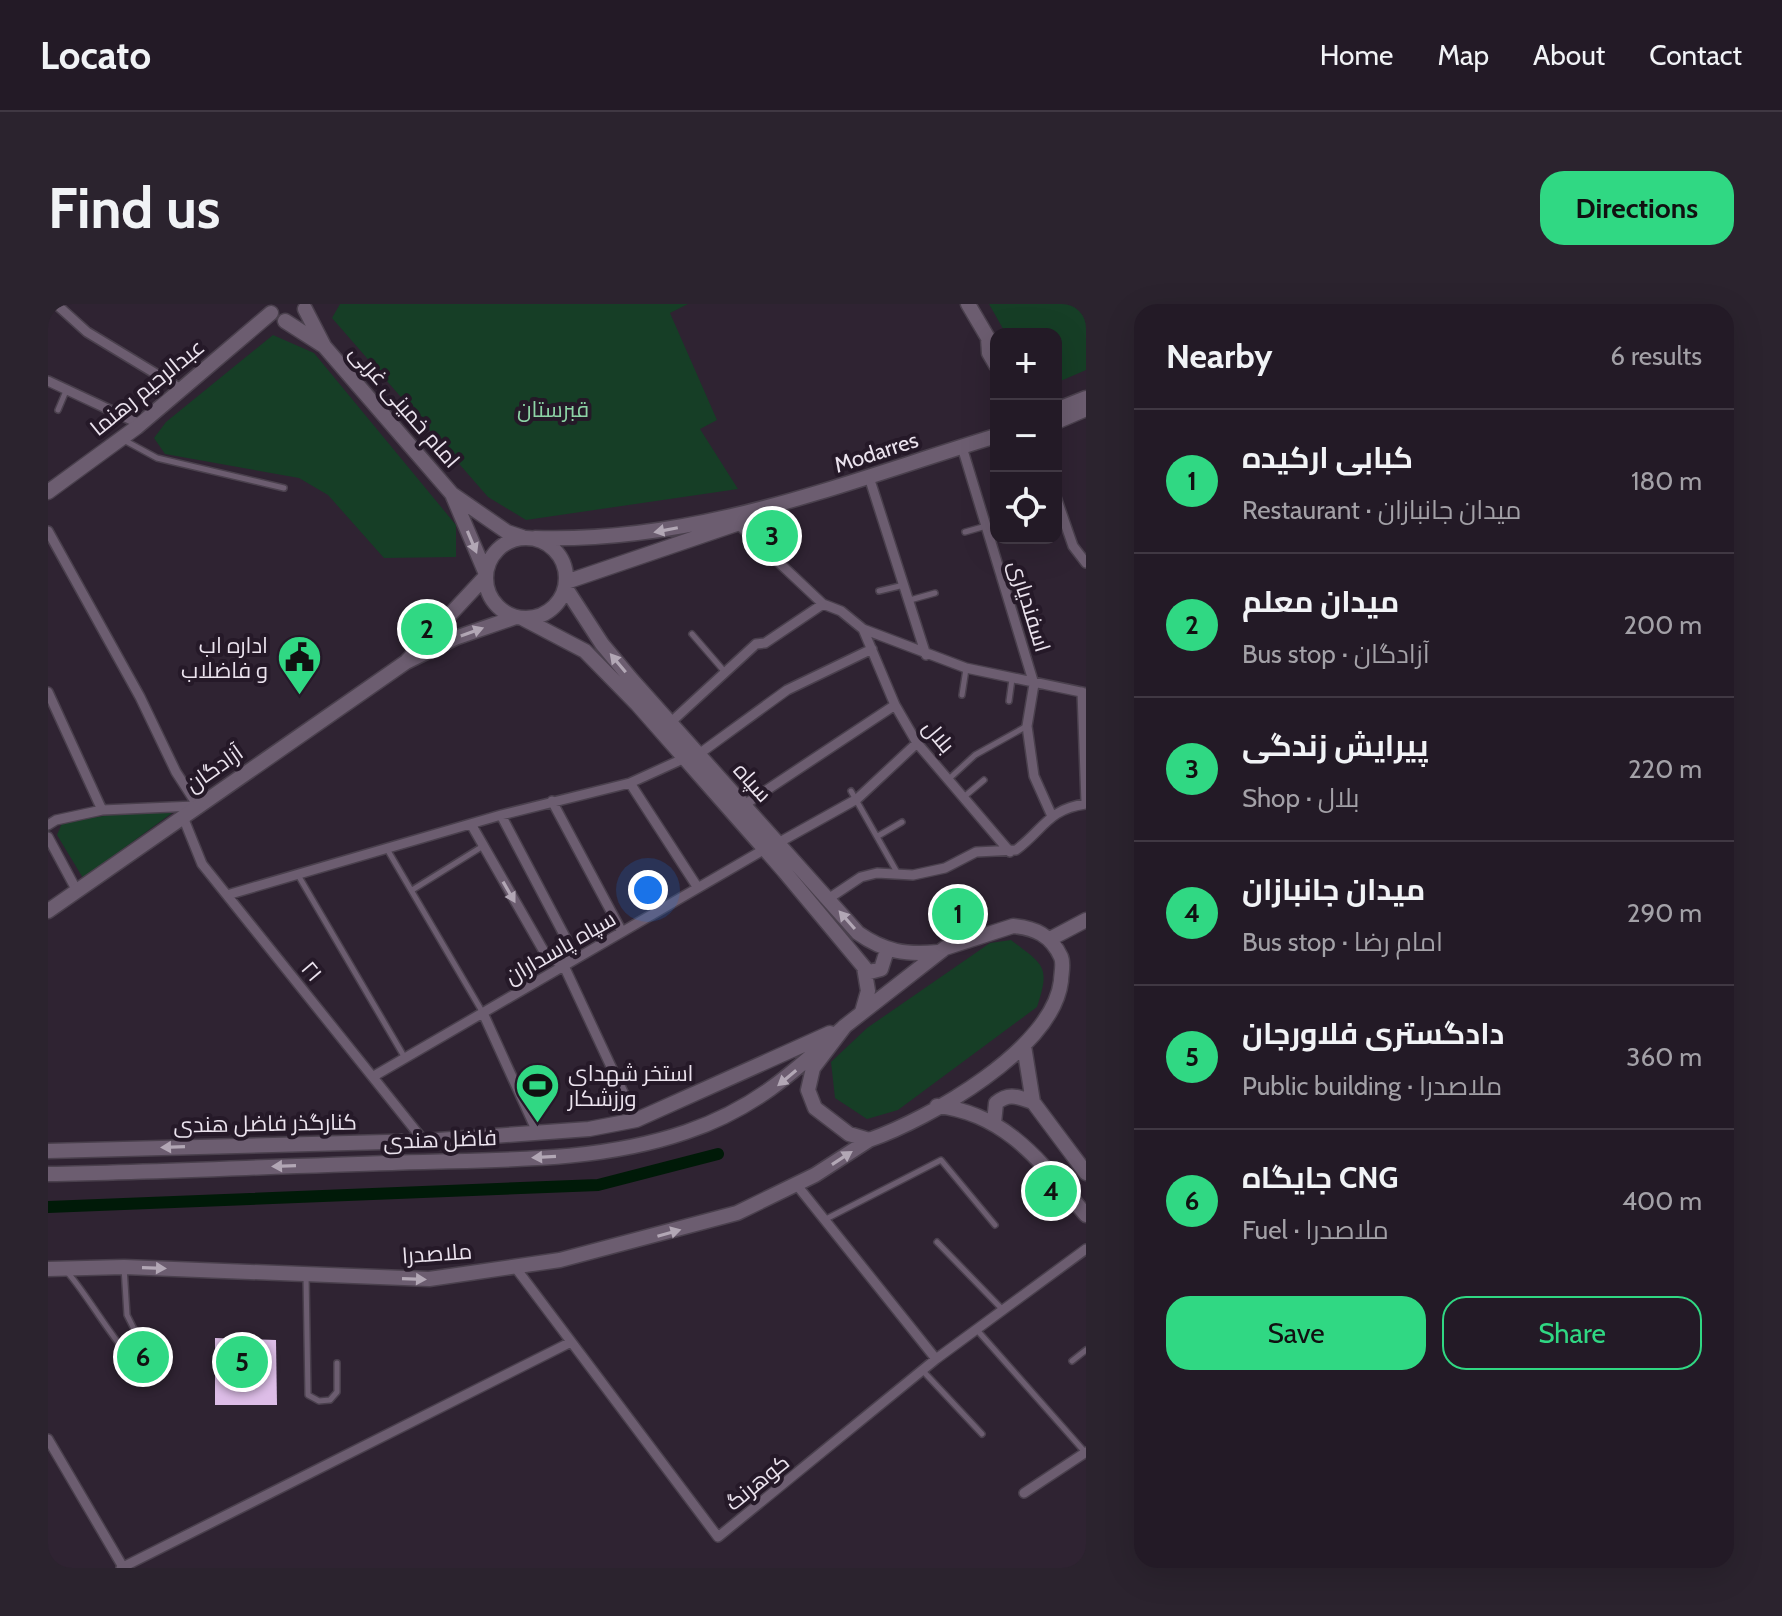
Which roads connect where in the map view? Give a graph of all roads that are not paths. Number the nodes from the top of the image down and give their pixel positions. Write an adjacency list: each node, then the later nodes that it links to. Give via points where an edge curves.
1 (56, 304): 9 (street, via 87,332)
2 (968, 304): 6 (main road)
3 (305, 306): 5 (main road, via 297,319); 7 (main road, امام خمینی غربی)
4 (270, 308): 5 (main road, امام خمینی غربی); 9 (main road, عبدالرحیم رهنما)
5 (285, 321): 7 (main road, امام خمینی غربی)
6 (990, 338)
7 (324, 346): 23 (main road, امام خمینی غربی)
8 (48, 381): 10 (street)
9 (181, 389): 16 (main road, عبدالرحیم رهنما)
10 (67, 390): 14 (lane); 16 (street)
11 (1086, 398): 12 (main road)
12 (1062, 408)
13 (1086, 409): 15 (main road)
14 (58, 410)
15 (1062, 419)
16 (140, 424): 17 (main road, عبدالرحیم رهنما)
17 (121, 438): 21 (main road, عبدالرحیم رهنما); 22 (lane, via 157,458)
18 (990, 438): 19 (main road, Modarres)
19 (962, 447): 20 (main road, Modarres); 27 (street, اسفندیاری)
20 (869, 477): 24 (main road, Modarres); 34 (street)
21 (50, 487)
22 (284, 488)
23 (452, 494): 30 (main road, امام خمینی غربی, via 507,532); 32 (main road, امام خمینی غربی, one-way to 32)
24 (770, 509): 26 (main road, Modarres); 30 (main road, Modarres, one-way to 30, via 612,538)
25 (1062, 514): 31 (street, via 1073,546)
26 (739, 525): 33 (main road, Modarres); 38 (street)
27 (987, 526): 29 (lane); 48 (street, اسفندیاری)
28 (48, 531): 66 (street)
29 (965, 532)
30 (528, 538): 32 (main road, via 498,548); 33 (main road, via 557,552)
31 (1086, 563)
32 (486, 575): 39 (main road, via 494,602); 44 (main road)
33 (566, 584): 39 (main road, via 551,610); 54 (main road, سپاه, one-way to 33, via 602,644)
34 (905, 585): 35 (lane); 37 (street)
35 (879, 591)
36 (935, 593): 37 (lane)
37 (910, 600): 43 (street)
38 (823, 604): 40 (street); 46 (street, via 756,644)
39 (519, 618): 44 (main road, one-way to 39, via 455,638); 57 (main road, سپاه, via 585,651)
40 (863, 629): 42 (street, بلال); 43 (street)
41 (692, 634): 46 (lane)
42 (872, 649): 53 (street, بلال); 57 (street, via 787,690)
43 (926, 655): 45 (street)
44 (406, 662): 66 (main road, آزادگان)
45 (966, 668): 47 (street); 51 (lane)
46 (725, 672): 54 (street)
47 (1012, 679): 48 (street); 52 (lane)
48 (1034, 684): 50 (street); 55 (street)
49 (48, 692): 67 (street)
50 (1084, 692): 64 (street)
51 (962, 695)
52 (1009, 701)
53 (895, 705): 56 (street, بلال); 65 (street)
54 (670, 723): 57 (main road, سپاه)
55 (1027, 726): 58 (lane, via 975,755); 68 (street, via 1034,776)
56 (917, 743): 58 (street, بلال); 61 (street, سپاه پاسداران)
57 (692, 756): 60 (street); 65 (main road, سپاه); 77 (main road, سپاه)
58 (950, 778): 62 (street, بلال)
59 (984, 780): 62 (lane)
60 (630, 783): 63 (street); 82 (street)
61 (854, 795): 74 (lane); 77 (street, سپاه پاسداران)
62 (965, 796): 79 (street, بلال)
63 (552, 801): 69 (street); 89 (street)
64 (1086, 803): 68 (street)
65 (744, 805): 77 (main road, سپاه)
66 (198, 806): 67 (street); 70 (main road, آزادگان)
67 (102, 810): 73 (street)
68 (1051, 814): 79 (street, via 1027,842)
69 (501, 815): 72 (street); 93 (street, via 571,948)
70 (183, 817): 84 (main road, آزادگان); 85 (street, ۲۱, via 202,864)
71 (902, 822): 74 (lane)
72 (471, 824): 76 (street); 78 (street)
73 (48, 825)
74 (878, 836): 81 (lane)
75 (48, 837): 84 (street)
76 (483, 846): 83 (lane); 93 (street, one-way to 93, via 546,955)
77 (772, 846): 82 (street, سپاه پاسداران); 86 (main road, سپاه); 94 (main road, سپاه)
78 (387, 848): 80 (street); 83 (lane)
79 (1010, 852): 81 (street, via 976,852 945,868)
80 (298, 874): 85 (street); 99 (lane)
81 (899, 875): 86 (street, via 861,877)
82 (698, 888): 89 (street, سپاه پاسداران)
83 (412, 890): 95 (lane)
84 (77, 891): 87 (main road, آزادگان)
85 (227, 895): 100 (street, ۲۱)
86 (828, 899): 91 (main road, سپاه, one-way to 86, via 858,933)
87 (48, 911)
88 (1086, 920): 90 (main road)
89 (622, 932): 93 (street, سپاه پاسداران)
90 (1050, 939): 92 (main road, via 1033,928 1013,926); 98 (main road, ملاصدرا, via 1063,961 1058,1003)
91 (887, 950): 92 (main road, سپاه, via 910,955); 94 (main road, via 881,969)
92 (941, 951): 96 (main road)
93 (564, 966): 95 (street, سپاه پاسداران); 103 (street)
94 (866, 973): 96 (main road, via 868,991)
95 (483, 1013): 99 (street, سپاه پاسداران); 105 (street)
96 (861, 1013): 97 (main road)
97 (845, 1026): 103 (main road, کنارگذر فاضل هندی); 106 (main road, via 813,1068 808,1090 815,1108 829,1121); 110 (main road, فاضل هندی, one-way to 110, via 755,1101 688,1131 629,1148 542,1157)
98 (1024, 1046): 101 (main road); 102 (main road, ملاصدرا, via 1011,1060)
99 (405, 1058): 100 (street, سپاه پاسداران)
100 (374, 1076): 107 (street, ۲۱)
101 (1033, 1102): 104 (main road, via 1003,1097 996,1103); 109 (main road)
102 (937, 1106): 104 (main road); 106 (main road, ملاصدرا)
103 (636, 1120): 105 (main road, کنارگذر فاضل هندی)
104 (994, 1123): 112 (main road, via 1012,1133)
105 (538, 1134): 107 (main road, کنارگذر فاضل هندی)
106 (869, 1140): 111 (main road, ملاصدرا, one-way to 106)
107 (424, 1141): 108 (main road, کنارگذر فاضل هندی, one-way to 108)
108 (48, 1151)
109 (1086, 1173)
110 (48, 1174)
111 (796, 1184): 113 (street); 118 (main road, ملاصدرا, one-way to 111, via 724,1217)
112 (1086, 1215)
113 (825, 1220): 114 (lane, via 941,1160); 125 (street)
114 (995, 1225)
115 (937, 1242): 121 (lane)
116 (1086, 1249): 121 (street, کوهرنگ)
117 (124, 1267): 119 (main road, ملاصدرا); 119 (lane, via 127,1315 145,1351 138,1362 125,1352 86,1292); 120 (main road, ملاصدرا, one-way to 120)
118 (515, 1267): 120 (main road, ملاصدرا, one-way to 118, via 429,1279); 123 (street, کوهرنگ)
119 (56, 1269)
120 (306, 1274): 127 (lane, via 308,1395 330,1400 337,1392)
121 (1003, 1310): 122 (street, کوهرنگ)
122 (976, 1330): 125 (street, کوهرنگ); 131 (lane)
123 (571, 1342): 128 (street, کوهرنگ, via 718,1537); 133 (street)
124 (1086, 1350): 126 (lane)
125 (936, 1359): 128 (street, کوهرنگ)
126 (1072, 1361)
127 (337, 1363)
128 (922, 1370): 129 (lane)
129 (982, 1434)
130 (48, 1439): 133 (street)
131 (1086, 1452): 132 (street)
132 (1024, 1493)
133 (122, 1568)

